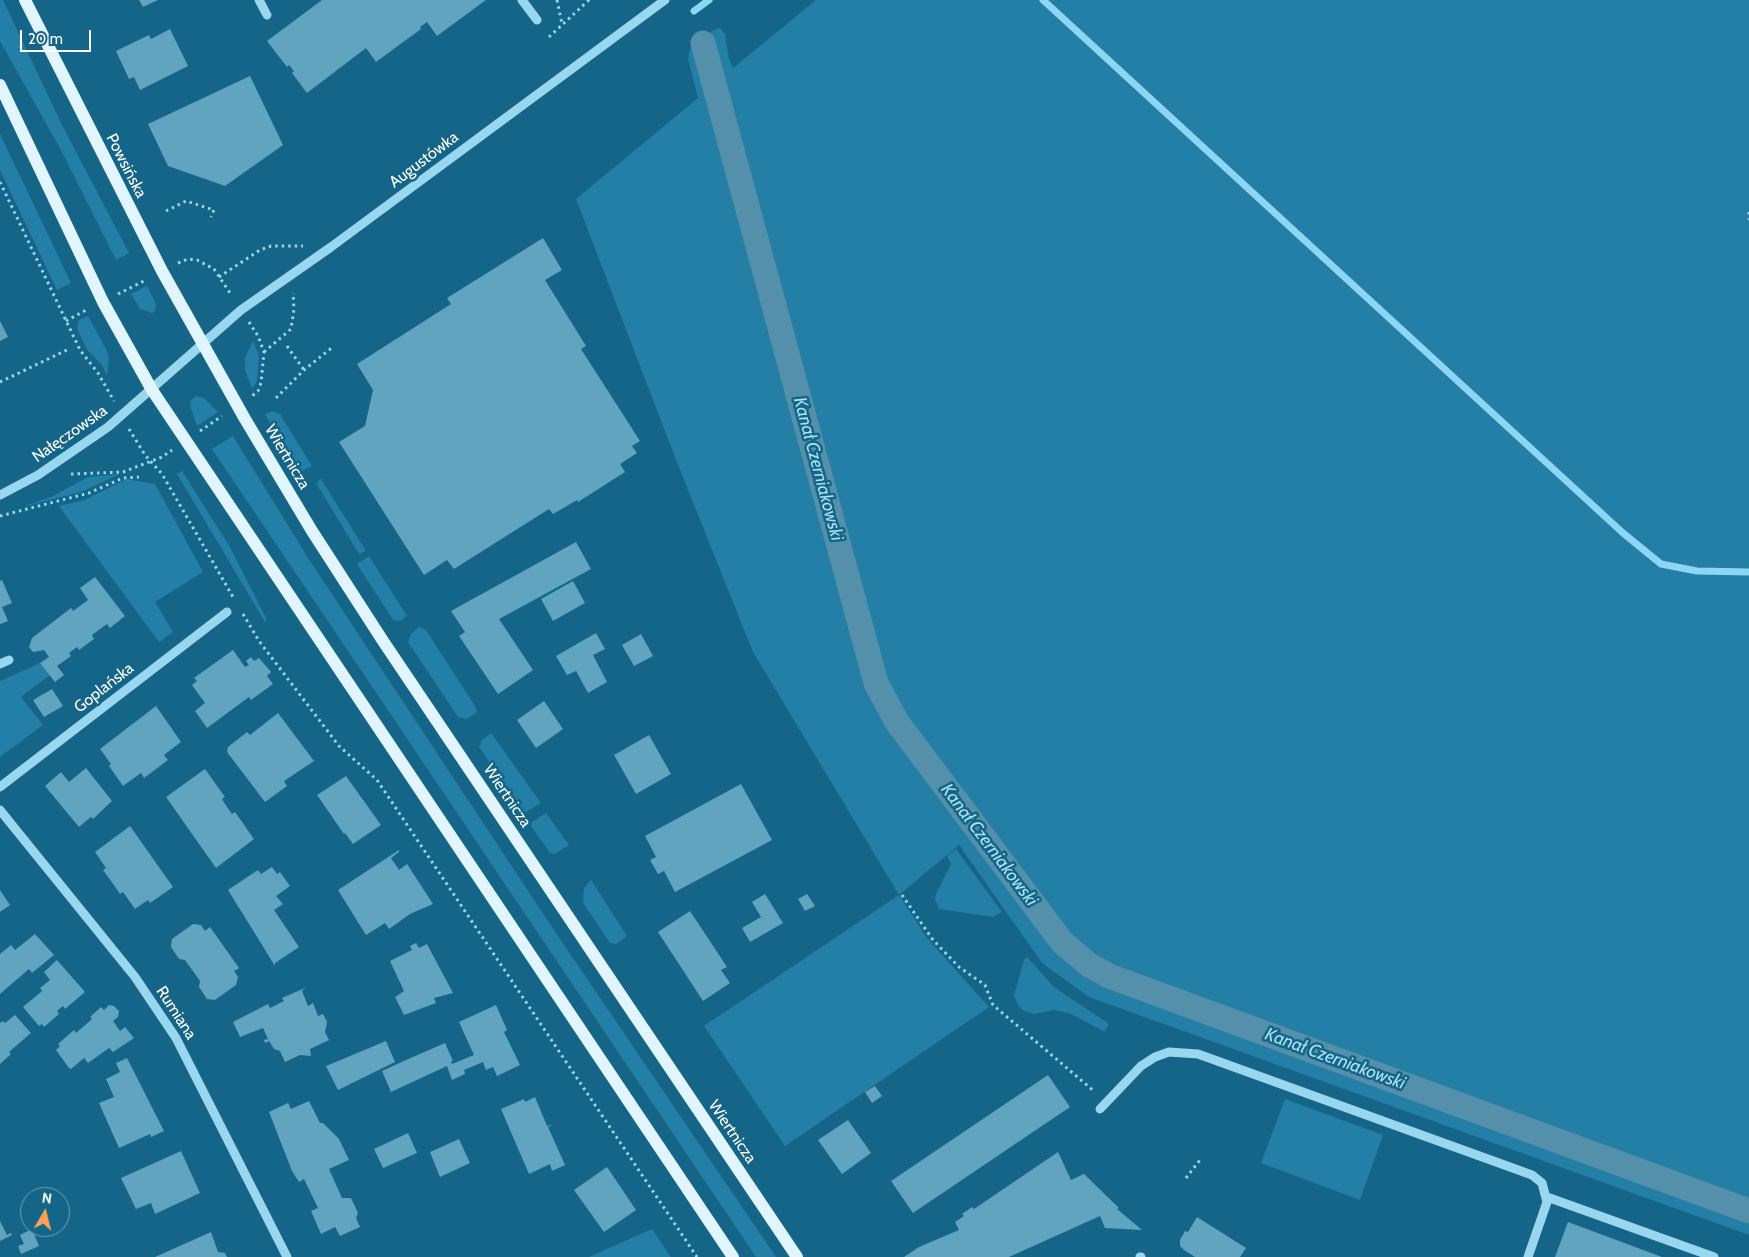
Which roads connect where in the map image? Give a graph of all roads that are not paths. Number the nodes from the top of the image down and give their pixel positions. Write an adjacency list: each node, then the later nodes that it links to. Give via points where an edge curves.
1 (25, 0): 8 (main road, Powsińska, via 152,254)
2 (258, 0): 5 (street)
3 (522, 0): 6 (street)
4 (665, 0): 8 (street, Augustówka, via 241,310)
5 (267, 15)
6 (537, 20)
7 (0, 85): 9 (main road, via 103,302)
8 (202, 345): 9 (street, Nałęczowska); 20 (main road, Wiertnicza, via 312,531 383,641)
9 (152, 390): 10 (street, Nałęczowska, via 108,427 38,475); 19 (main road)
10 (0, 495)
11 (227, 612): 14 (street, Goplańska)
12 (9, 660): 13 (street)
13 (0, 664)
14 (0, 787)
15 (0, 810): 18 (street, Rumiana, via 135,977 176,1038)
16 (1100, 1109): 17 (street, via 1140,1066 1155,1057 1169,1052 1198,1054 1532,1175 1542,1183)
17 (1547, 1197): 21 (street); 22 (street)
18 (287, 1257)
19 (733, 1257)
20 (797, 1257)
21 (1528, 1257)
22 (1714, 1257)

